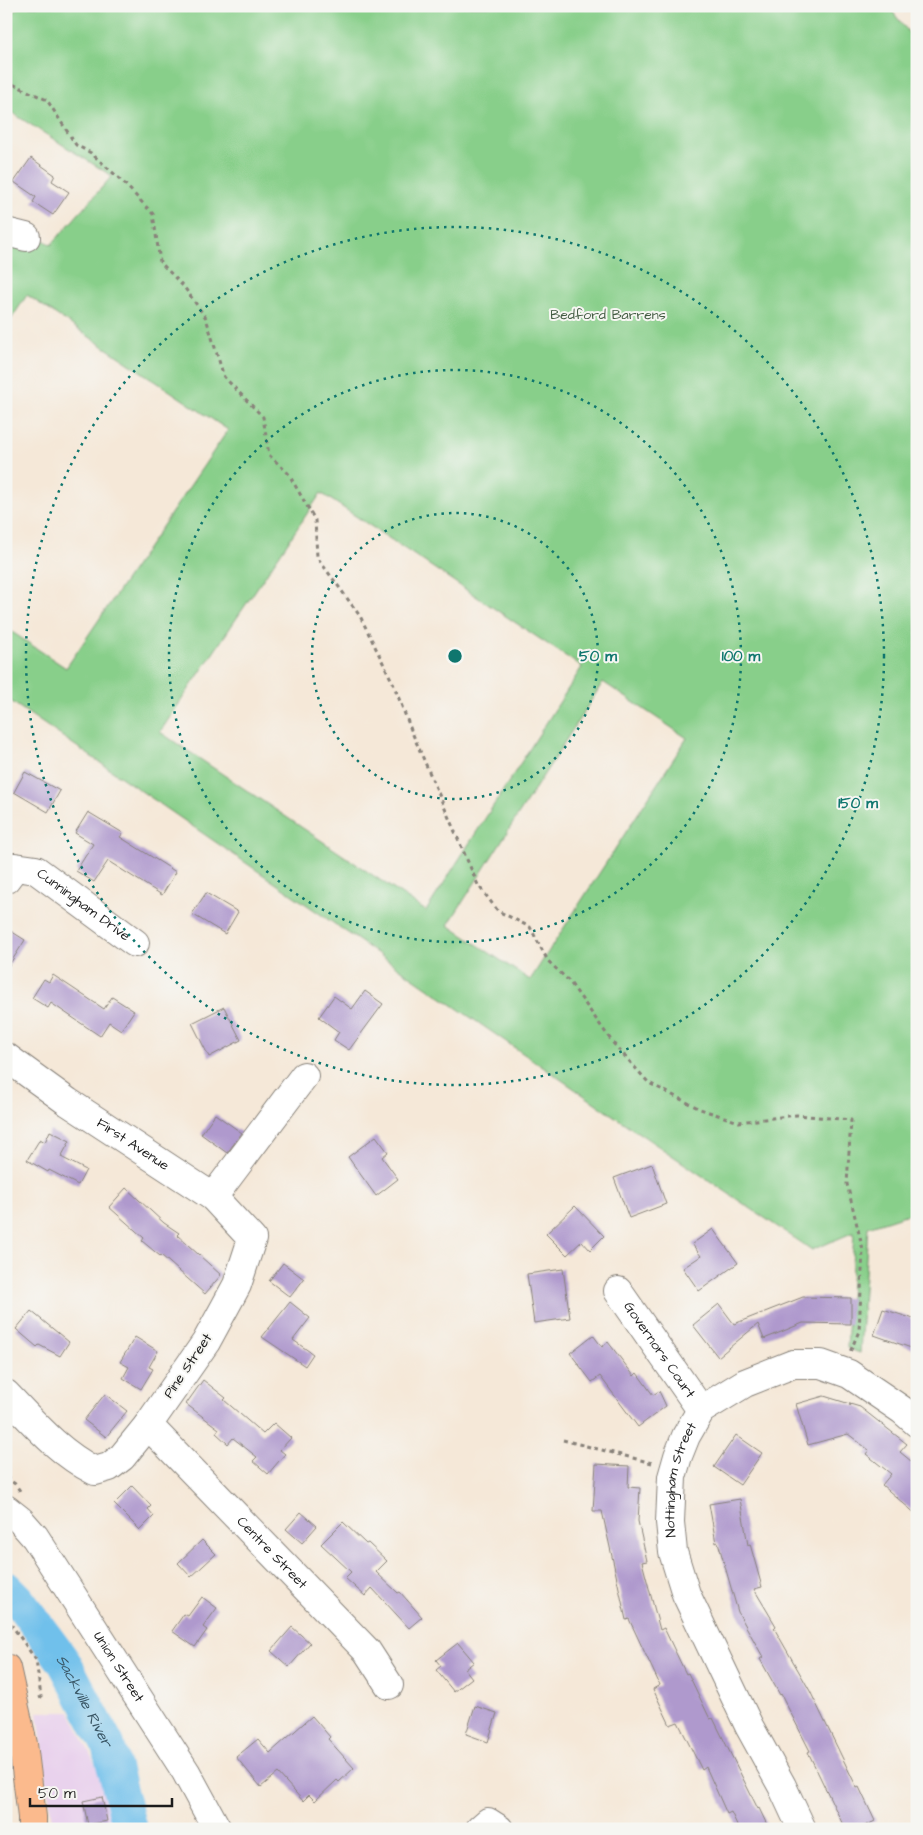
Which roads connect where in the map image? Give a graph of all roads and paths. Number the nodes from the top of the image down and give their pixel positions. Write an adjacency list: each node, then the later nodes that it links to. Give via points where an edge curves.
1 (6, 81): 9 (path, via 47,100 76,145 92,153 153,214 160,262 184,287 206,318 224,377 263,417 268,455 288,473 315,520 317,557 360,616 393,683 478,885 498,911 530,927 548,962 569,981 613,1043 649,1083 700,1109 739,1122 797,1115 851,1120 848,1184 863,1250 859,1331)
2 (6, 879): 3 (street, Cunningham Drive, via 15,867 36,870)
3 (135, 943)
4 (6, 1056): 6 (street, First Avenue, via 68,1102)
5 (304, 1076): 6 (street)
6 (212, 1197): 7 (street, First Avenue)
7 (252, 1240): 13 (street, Pine Street, via 237,1285 206,1342)
8 (618, 1291): 11 (street, Governors Court)
9 (842, 1371): 11 (street, Nottingham Street, via 821,1364 793,1364 745,1383); 12 (street, Nottingham Street)
10 (6, 1394): 13 (street, Pine Street, via 58,1447 95,1470 122,1457)
11 (701, 1410): 15 (street, Nottingham Street, via 686,1436)
12 (917, 1422)
13 (148, 1425): 18 (street, Centre Street, via 368,1651)
14 (563, 1440): 15 (path)
15 (675, 1469): 23 (street, Nottingham Street, via 670,1522 673,1552 686,1594)
16 (8, 1511): 20 (street, Union Street, via 35,1537 186,1772)
17 (8, 1675): 19 (main road, via 23,1744)
18 (389, 1685)
19 (32, 1829)
20 (216, 1829)
21 (480, 1829): 22 (street, via 488,1822)
22 (500, 1829)
23 (802, 1829)

